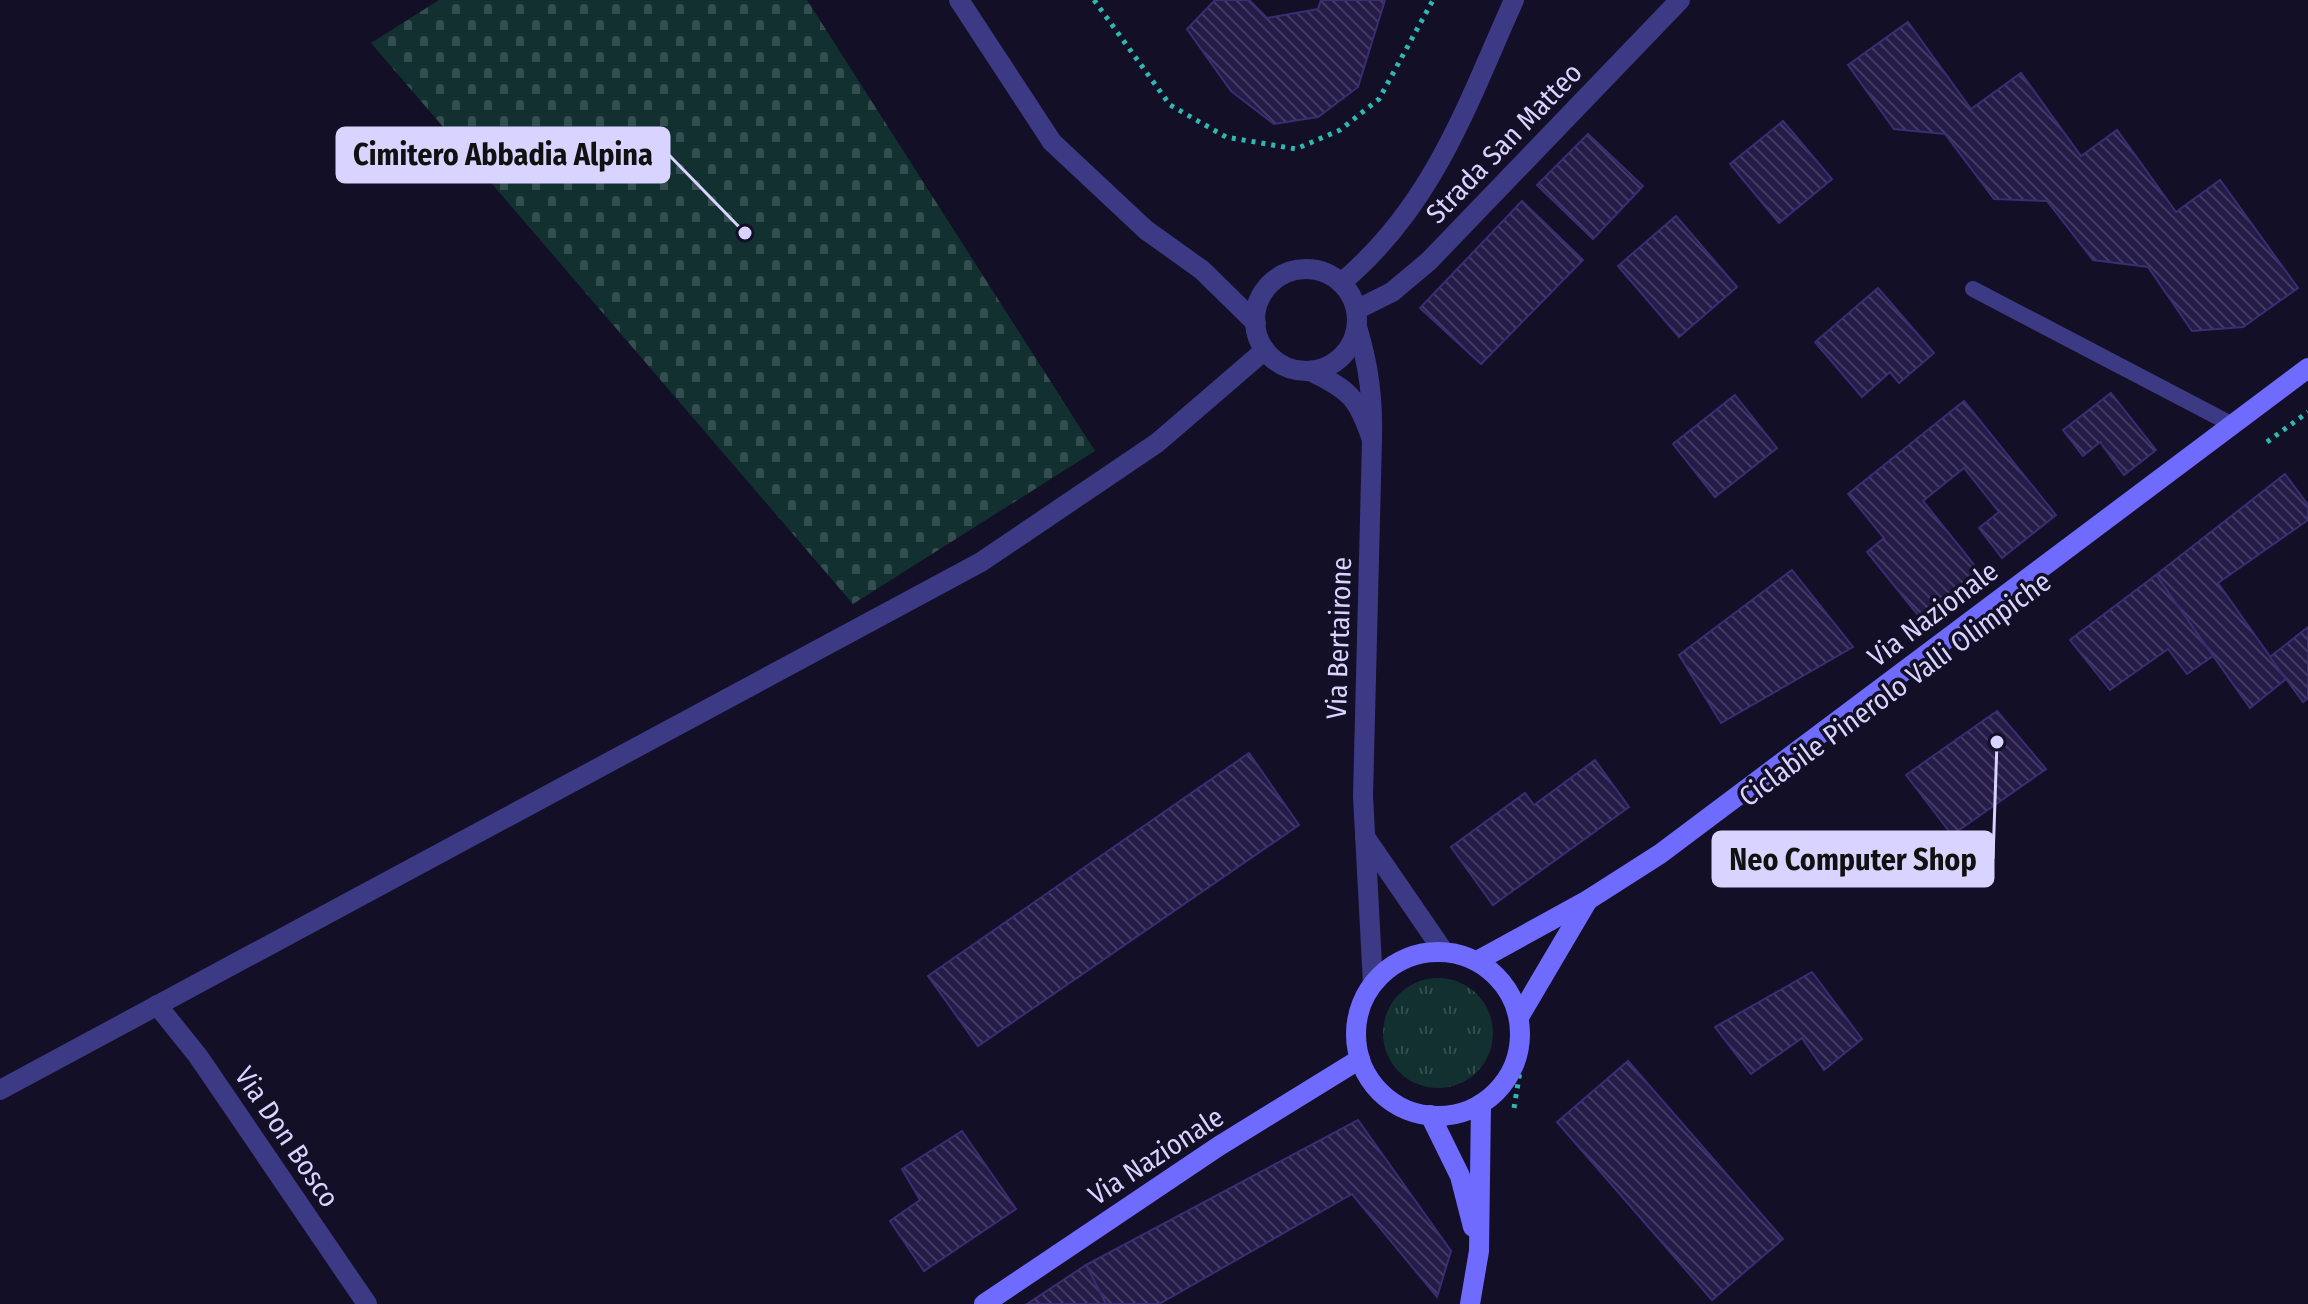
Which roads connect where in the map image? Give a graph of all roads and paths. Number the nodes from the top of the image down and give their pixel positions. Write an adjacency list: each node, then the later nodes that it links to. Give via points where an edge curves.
1 (959, 0): 9 (street, via 1052,142)
2 (1094, 0): 3 (path, via 1170,105 1226,137 1296,149 1340,130 1379,99)
3 (1433, 0)
4 (1514, 0): 6 (street, via 1444,157 1396,230)
5 (1680, 0): 8 (street, Strada San Matteo, via 1429,261)
6 (1341, 283): 8 (street); 9 (street, via 1315,270 1281,276 1259,301)
7 (1973, 289): 14 (lane)
8 (1357, 319): 12 (street, via 1352,344 1341,358); 15 (street, Via Bertairone, via 1373,396)
9 (1256, 323): 10 (street)
10 (1265, 350): 12 (street, via 1285,366); 22 (street, via 1157,443 981,562)
11 (2308, 368): 14 (main road, Via Nazionale)
12 (1310, 371): 15 (street, via 1360,404)
13 (2308, 412): 16 (path)
14 (2233, 425): 18 (main road, Via Nazionale, via 1660,854)
15 (1372, 440): 17 (street, Via Bertairone)
16 (2263, 445)
17 (1365, 837): 19 (street); 21 (street, Via Bertairone)
18 (1588, 900): 20 (main road, Via Nazionale); 23 (main road, Via Nazionale)
19 (1444, 952): 20 (main road); 21 (main road, via 1405,959)
20 (1477, 961): 23 (main road, via 1497,976)
21 (1373, 984): 25 (main road, via 1360,1007)
22 (157, 1005): 26 (street); 31 (street, Via Don Bosco, via 198,1056)
23 (1519, 1017): 27 (main road, Via Nazionale, via 1514,1067)
24 (1526, 1037): 28 (path)
25 (1360, 1059): 29 (main road, via 1380,1092 1412,1112); 32 (main road, Via Nazionale, via 1219,1146)
26 (0, 1090)
27 (1481, 1104): 29 (main road, via 1456,1114); 30 (main road)
28 (1513, 1114)
29 (1430, 1115): 30 (main road, via 1460,1176)
30 (1479, 1251): 33 (main road)
31 (367, 1304)
32 (984, 1304)
33 (1470, 1304)

